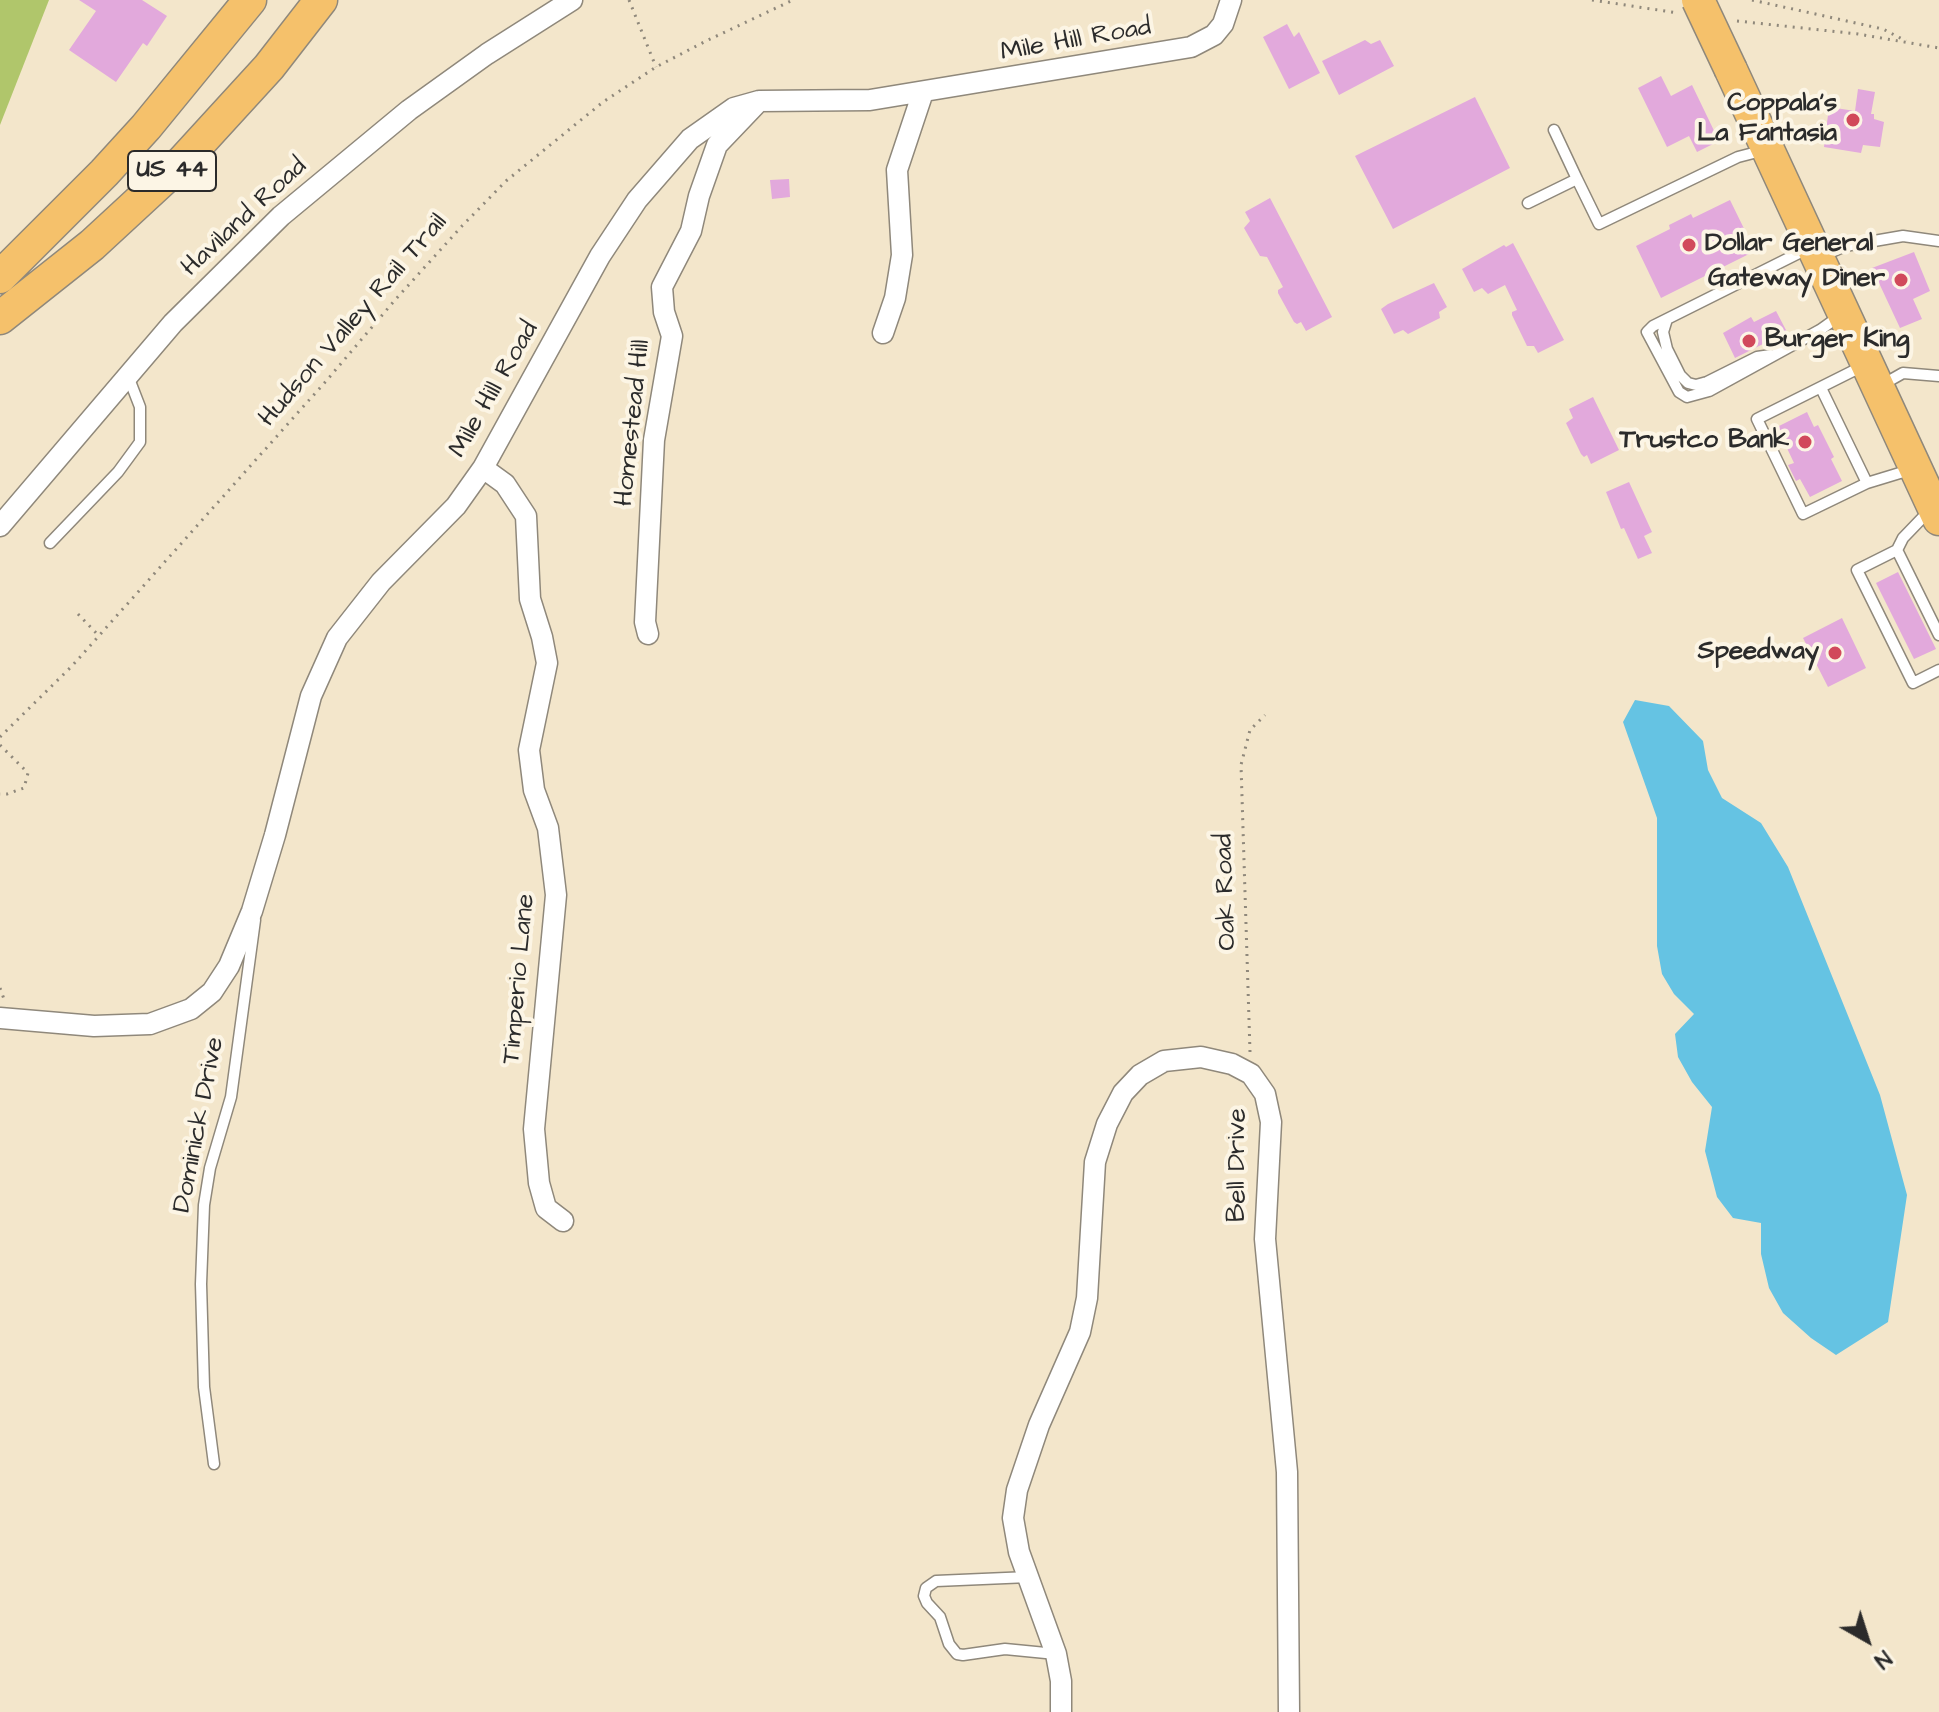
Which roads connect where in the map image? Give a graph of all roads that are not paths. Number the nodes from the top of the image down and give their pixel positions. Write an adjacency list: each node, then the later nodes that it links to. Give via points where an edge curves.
1 (250, 0): 14 (highway, US 44, via 125,150)
2 (321, 0): 16 (highway, US 44, via 269,67 183,161 92,245)
3 (572, 0): 18 (street, Haviland Road, via 446,83 311,190 223,272)
4 (1231, 0): 6 (street, Mile Hill Road, via 1214,35 1191,47)
5 (1688, 7): 9 (highway, bridge, via 1731,70)
6 (923, 92): 7 (street, Mile Hill Road, via 870,100); 17 (street, via 897,170 902,255)
7 (759, 101): 22 (street, Mile Hill Road, via 734,108 698,132 637,200 600,256); 29 (street, Homestead Hill, via 717,145 691,231 662,287 672,336 654,440)
8 (1554, 130): 10 (lane)
9 (1767, 149): 10 (lane, via 1738,157 1599,224); 13 (highway)
10 (1577, 179): 11 (lane)
11 (1528, 203)
12 (1939, 241): 13 (lane, via 1903,236)
13 (1815, 252): 15 (highway); 15 (lane, via 1647,332 1679,392 1687,397 1709,391)
14 (0, 277)
15 (1843, 314): 19 (highway)
16 (0, 318)
17 (883, 333)
18 (127, 375): 26 (street, Haviland Road); 27 (lane, via 140,407 140,442)
19 (1872, 376): 20 (lane); 21 (lane); 23 (highway)
20 (1939, 376)
21 (1821, 388): 24 (lane); 24 (lane, via 1757,419 1803,514)
22 (483, 468): 32 (street, Mile Hill Road, via 456,506 365,600 327,656 304,718); 34 (street, Timperio Lane, via 505,484 526,516 530,599 547,663 529,750 534,790 548,828 556,895 534,1129 546,1208)
23 (1915, 468): 24 (lane); 25 (highway)
24 (1867, 483)
25 (1936, 513): 28 (lane, via 1903,538)
26 (0, 526)
27 (50, 543)
28 (1897, 550): 30 (lane); 31 (lane, via 1857,570 1913,683)
29 (648, 634)
30 (1939, 635)
31 (1939, 670)
32 (259, 890): 33 (street, Mile Hill Road, via 220,980 178,1016 115,1027); 35 (lane, Dominick Drive, via 231,1097 204,1205 204,1387)
33 (0, 1018)
34 (563, 1221)
35 (214, 1464)
36 (1029, 1577): 37 (street, Bell Drive); 37 (lane, via 936,1581 924,1596 957,1654 1005,1649); 39 (street, Bell Drive, via 1013,1518 1017,1490 1080,1332 1095,1162 1107,1124 1123,1093 1164,1061 1201,1057 1232,1064 1251,1074 1265,1094 1271,1122 1265,1239 1287,1472)
37 (1056, 1654): 38 (street, Bell Drive)
38 (1061, 1712)
39 (1289, 1712)

